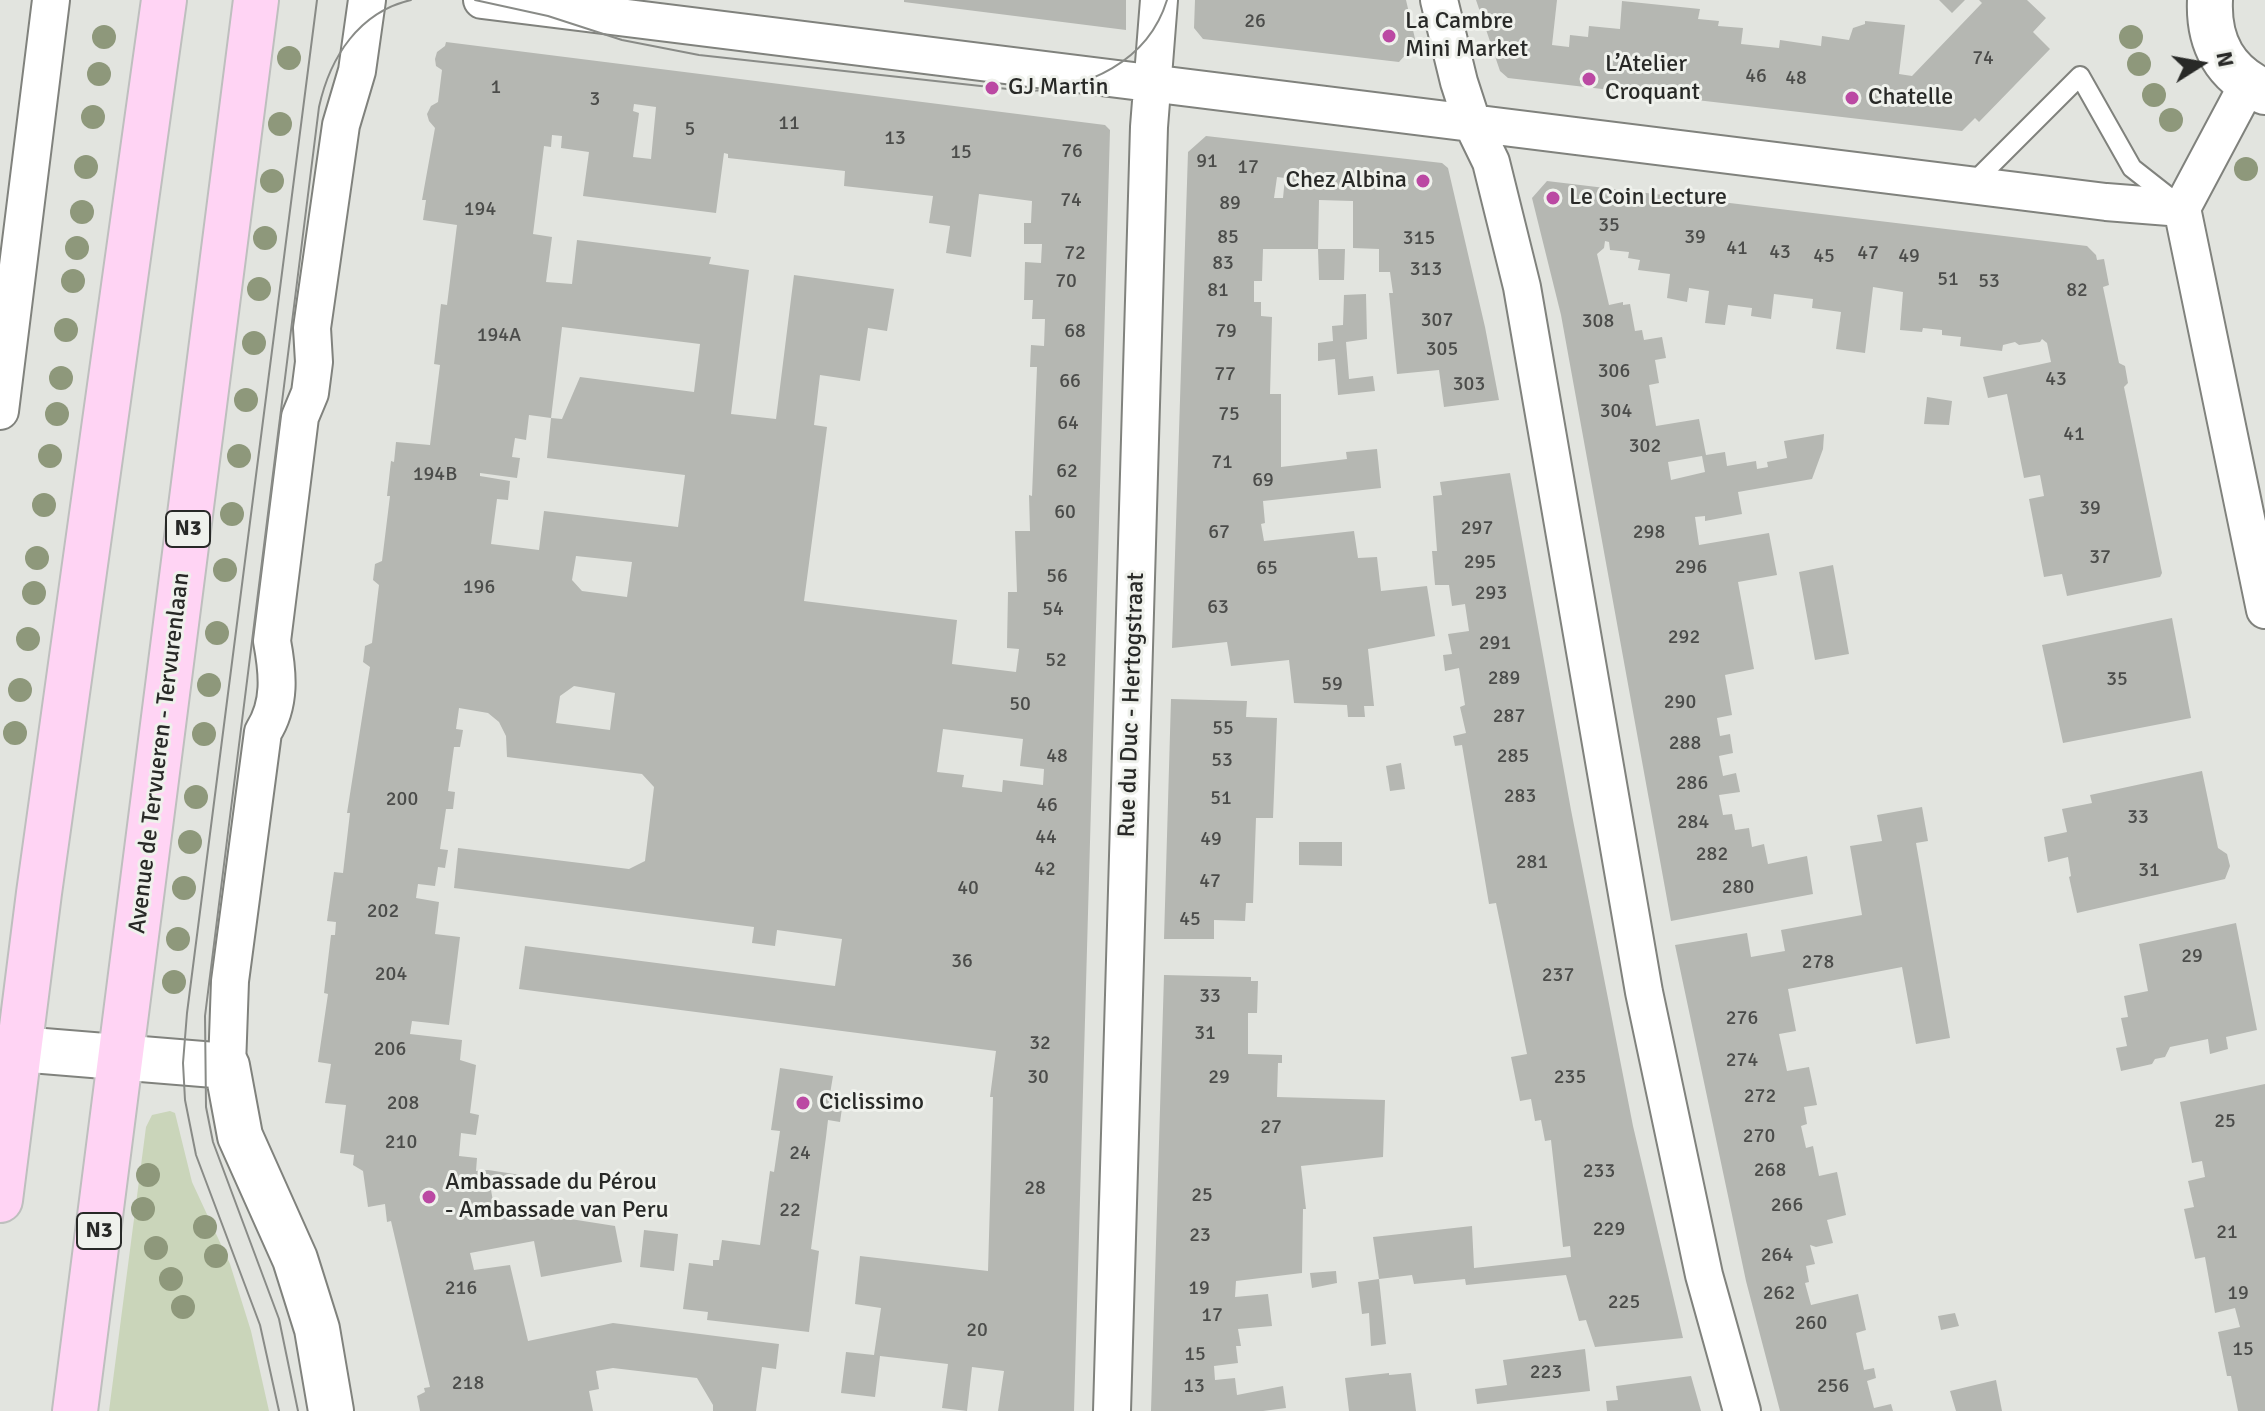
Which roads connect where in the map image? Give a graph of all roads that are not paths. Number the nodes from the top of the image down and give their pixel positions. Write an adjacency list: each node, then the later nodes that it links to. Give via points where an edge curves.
1 (51, 0): 14 (street)
2 (164, 0): 16 (main road)
3 (256, 0): 17 (main road, Avenue de Tervueren - Tervurenlaan / N3)
4 (367, 0): 18 (street, via 357,71 341,125 312,328 310,393 300,417 272,641 279,673 273,717 263,732 230,981)
5 (482, 0): 9 (street)
6 (1159, 0): 9 (street, Rue du Duc - Hertogstraat)
7 (1439, 0): 11 (street)
8 (2207, 2): 10 (street, via 2214,44 2228,67)
9 (1153, 83): 11 (street); 22 (street, Rue du Duc - Hertogstraat)
10 (2256, 88): 13 (street)
11 (1473, 125): 12 (street); 23 (street, via 1491,162 1522,287 1644,992 1704,1275)
12 (1971, 185): 13 (street); 13 (lane, via 2080,76 2132,168)
13 (2182, 208): 15 (street)
14 (0, 411)
15 (2265, 610)
16 (9, 1050): 17 (street); 19 (main road)
17 (121, 1058): 18 (street); 20 (main road, Avenue de Tervueren - Tervurenlaan / N3)
18 (227, 1066): 21 (street, via 240,1136 295,1259 312,1315)
19 (0, 1200)
20 (75, 1411)
21 (331, 1411)
22 (1112, 1411)
23 (1742, 1411)

